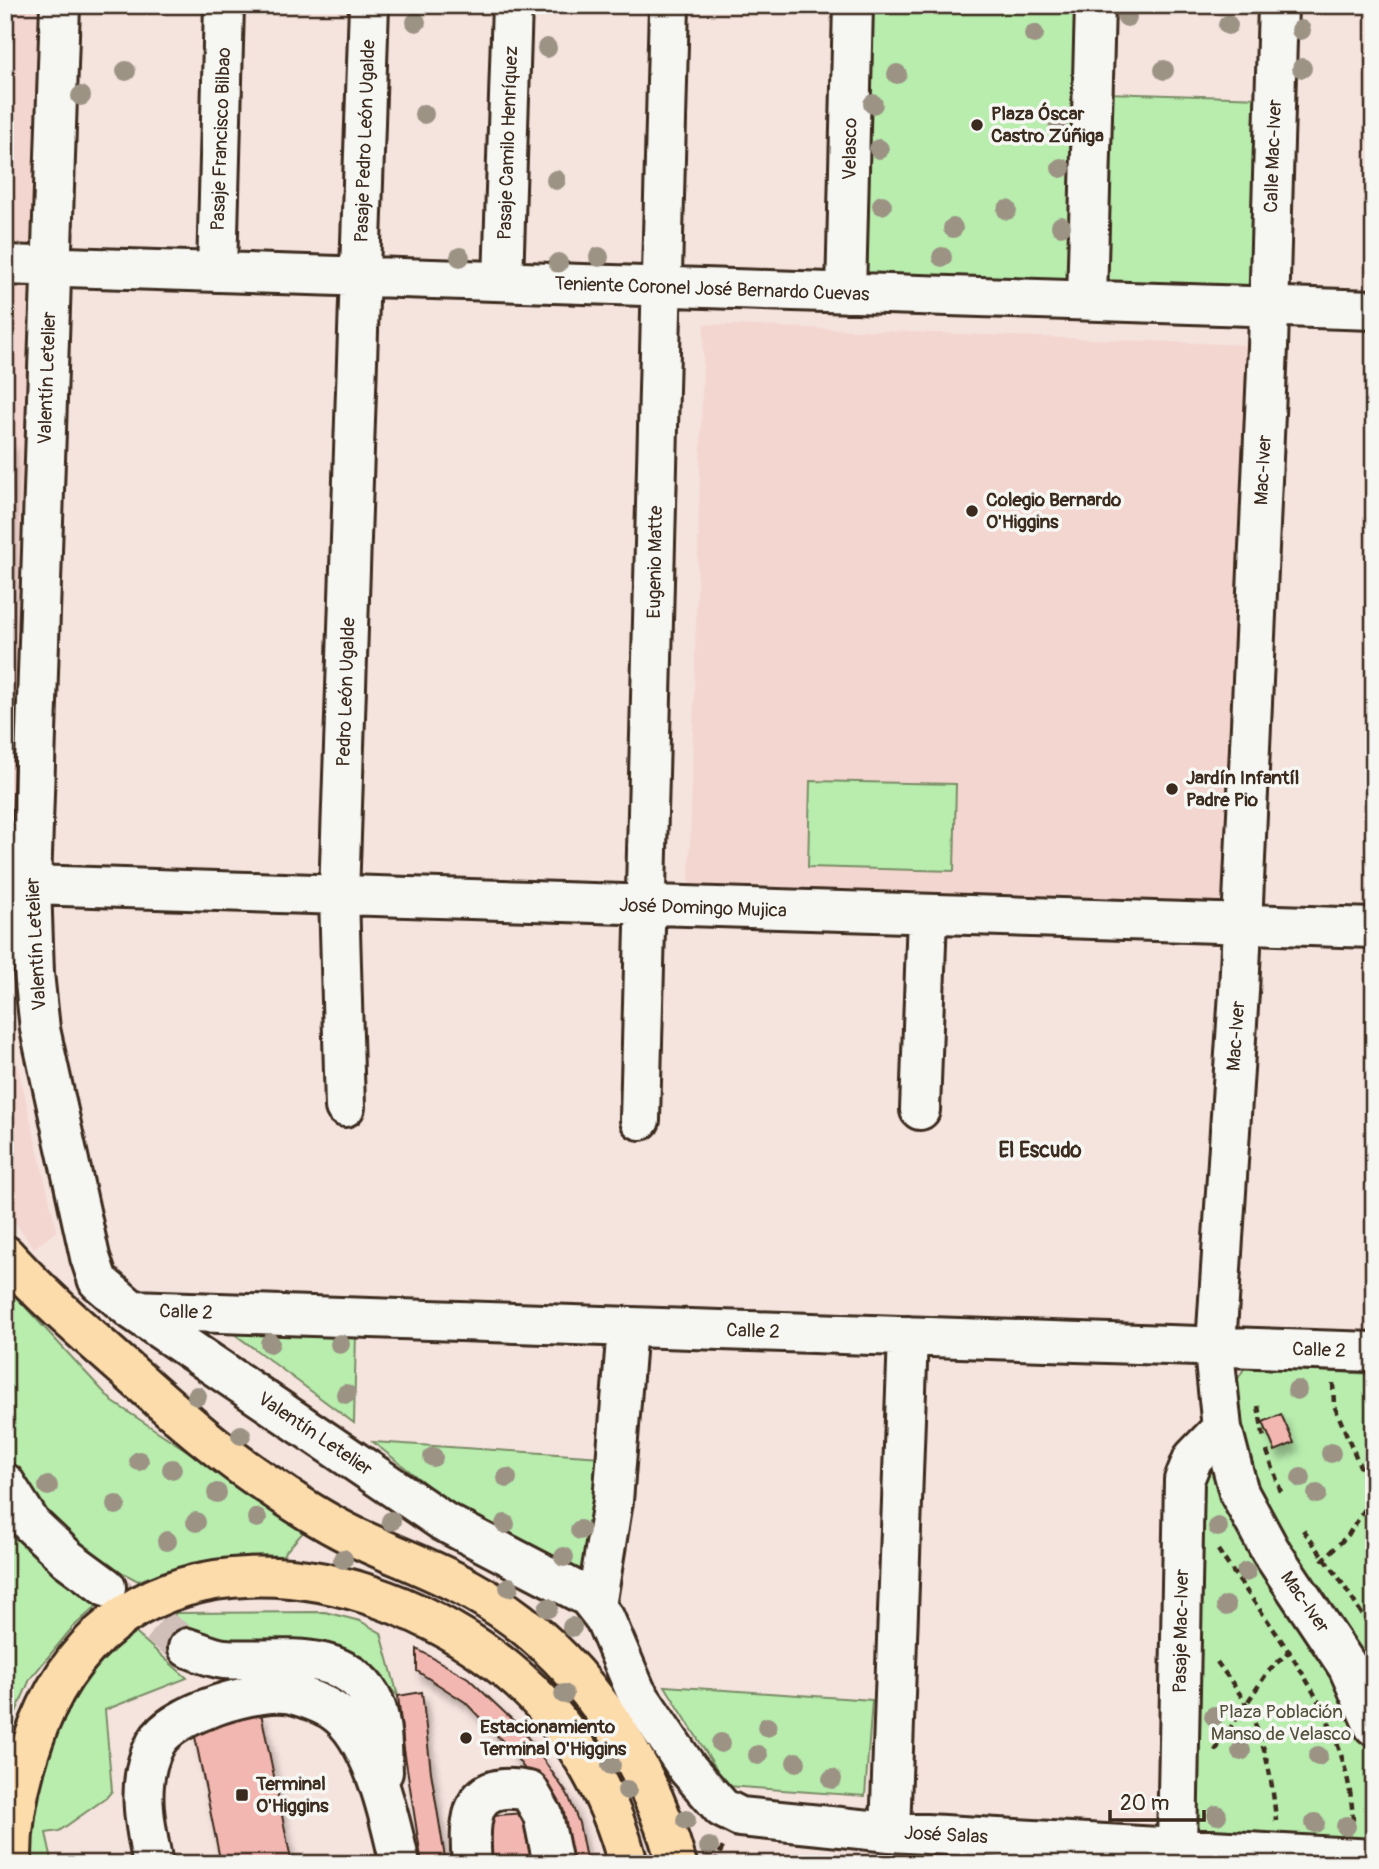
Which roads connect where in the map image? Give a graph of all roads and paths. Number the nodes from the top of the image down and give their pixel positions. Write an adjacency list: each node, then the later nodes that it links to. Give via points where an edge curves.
1 (60, 5): 10 (street, Valentín Letelier)
2 (224, 5): 11 (street, Pasaje Francisco Bilbao)
3 (369, 5): 12 (street, Pasaje Pedro León Ugalde)
4 (512, 5): 13 (street, Pasaje Camilo Henríquez)
5 (669, 5): 14 (street, Eugenio Matte)
6 (853, 5): 15 (street, Velasco)
7 (1094, 5): 16 (street)
8 (1278, 5): 17 (street, Calle Mac-Iver)
9 (5, 265): 10 (street, Teniente Coronel José Bernardo Cuevas)
10 (50, 267): 11 (street, Teniente Coronel José Bernardo Cuevas); 19 (street, Valentín Letelier)
11 (217, 272): 12 (street, Teniente Coronel José Bernardo Cuevas)
12 (360, 277): 13 (street, Teniente Coronel José Bernardo Cuevas); 20 (street, Pedro León Ugalde)
13 (503, 281): 14 (street, Teniente Coronel José Bernardo Cuevas)
14 (662, 286): 15 (street, Teniente Coronel José Bernardo Cuevas); 21 (street, Eugenio Matte)
15 (846, 293): 16 (street, Teniente Coronel José Bernardo Cuevas)
16 (1087, 300): 17 (street, Teniente Coronel José Bernardo Cuevas)
17 (1268, 306): 18 (street, Teniente Coronel José Bernardo Cuevas); 23 (street, Mac-Iver)
18 (1374, 310)
19 (31, 885): 20 (street, José Domingo Mujica); 29 (street, Valentín Letelier, via 40,1028 90,1257 98,1281)
20 (339, 895): 21 (street, José Domingo Mujica); 25 (street, Pedro León Ugalde)
21 (645, 906): 22 (street, José Domingo Mujica); 27 (street, Eugenio Matte)
22 (927, 915): 23 (street, José Domingo Mujica); 26 (street)
23 (1241, 925): 24 (street, José Domingo Mujica); 32 (street, Mac-Iver)
24 (1374, 928)
25 (345, 1107)
26 (920, 1110)
27 (640, 1119)
28 (5, 1255): 66 (highway, via 61,1312 184,1420 270,1486 365,1542 469,1588 529,1630 589,1690 615,1726 649,1788)
29 (132, 1310): 30 (street, Calle 2); 45 (street, Valentín Letelier, via 444,1522 577,1590)
30 (627, 1327): 31 (street, Calle 2); 45 (street, via 613,1501)
31 (908, 1336): 32 (street, Calle 2); 55 (street)
32 (1215, 1347): 33 (street, Calle 2); 36 (street, Mac-Iver)
33 (1252, 1348): 34 (street, Calle 2); 39 (path, via 1266,1447)
34 (1331, 1350): 35 (street, Calle 2); 38 (path, via 1334,1405)
35 (1374, 1352)
36 (1222, 1427): 44 (street, Mac-Iver, via 1234,1480 1246,1508); 47 (street, Pasaje Mac-Iver, via 1193,1458 1184,1480)
37 (5, 1483): 43 (street, via 31,1524)
38 (1373, 1498): 42 (path, via 1348,1535)
39 (1288, 1504)
40 (1300, 1527): 42 (path)
41 (1216, 1547): 50 (path)
42 (1324, 1559): 44 (path); 48 (path)
43 (106, 1587)
44 (1295, 1588): 46 (street, Mac-Iver)
45 (596, 1606): 55 (street, José Salas, via 606,1619 636,1692 722,1808 740,1817)
46 (1321, 1623): 50 (path); 52 (street, Mac-Iver, via 1348,1667)
47 (1181, 1633): 51 (path, via 1216,1661); 56 (street, Pasaje Mac-Iver)
48 (1374, 1633)
49 (188, 1648): 54 (street, via 223,1659 311,1660 348,1673 372,1699 381,1736)
50 (1290, 1651): 51 (path, via 1268,1673); 59 (path, via 1317,1698 1346,1772)
51 (1247, 1705): 53 (path); 58 (path, via 1273,1788)
52 (1374, 1726)
53 (1209, 1760)
54 (385, 1795): 61 (street, via 360,1742 333,1711 290,1694 233,1699 186,1717 156,1741 146,1771 143,1816); 62 (street)
55 (890, 1832): 56 (street, José Salas)
56 (1177, 1847): 58 (street, José Salas)
57 (5, 1849): 60 (highway)
58 (1278, 1853): 59 (street, José Salas)
59 (1364, 1858)
60 (10, 1864): 65 (highway, via 14,1816 29,1750 63,1676 82,1650 125,1612 169,1590 256,1575 318,1581 392,1602 456,1633 492,1658 533,1694 576,1746 615,1819)
61 (153, 1864)
62 (400, 1864)
63 (472, 1864): 64 (street, via 470,1818 483,1796 505,1786 529,1791 543,1815)
64 (553, 1864)
65 (628, 1864)
66 (677, 1864)

